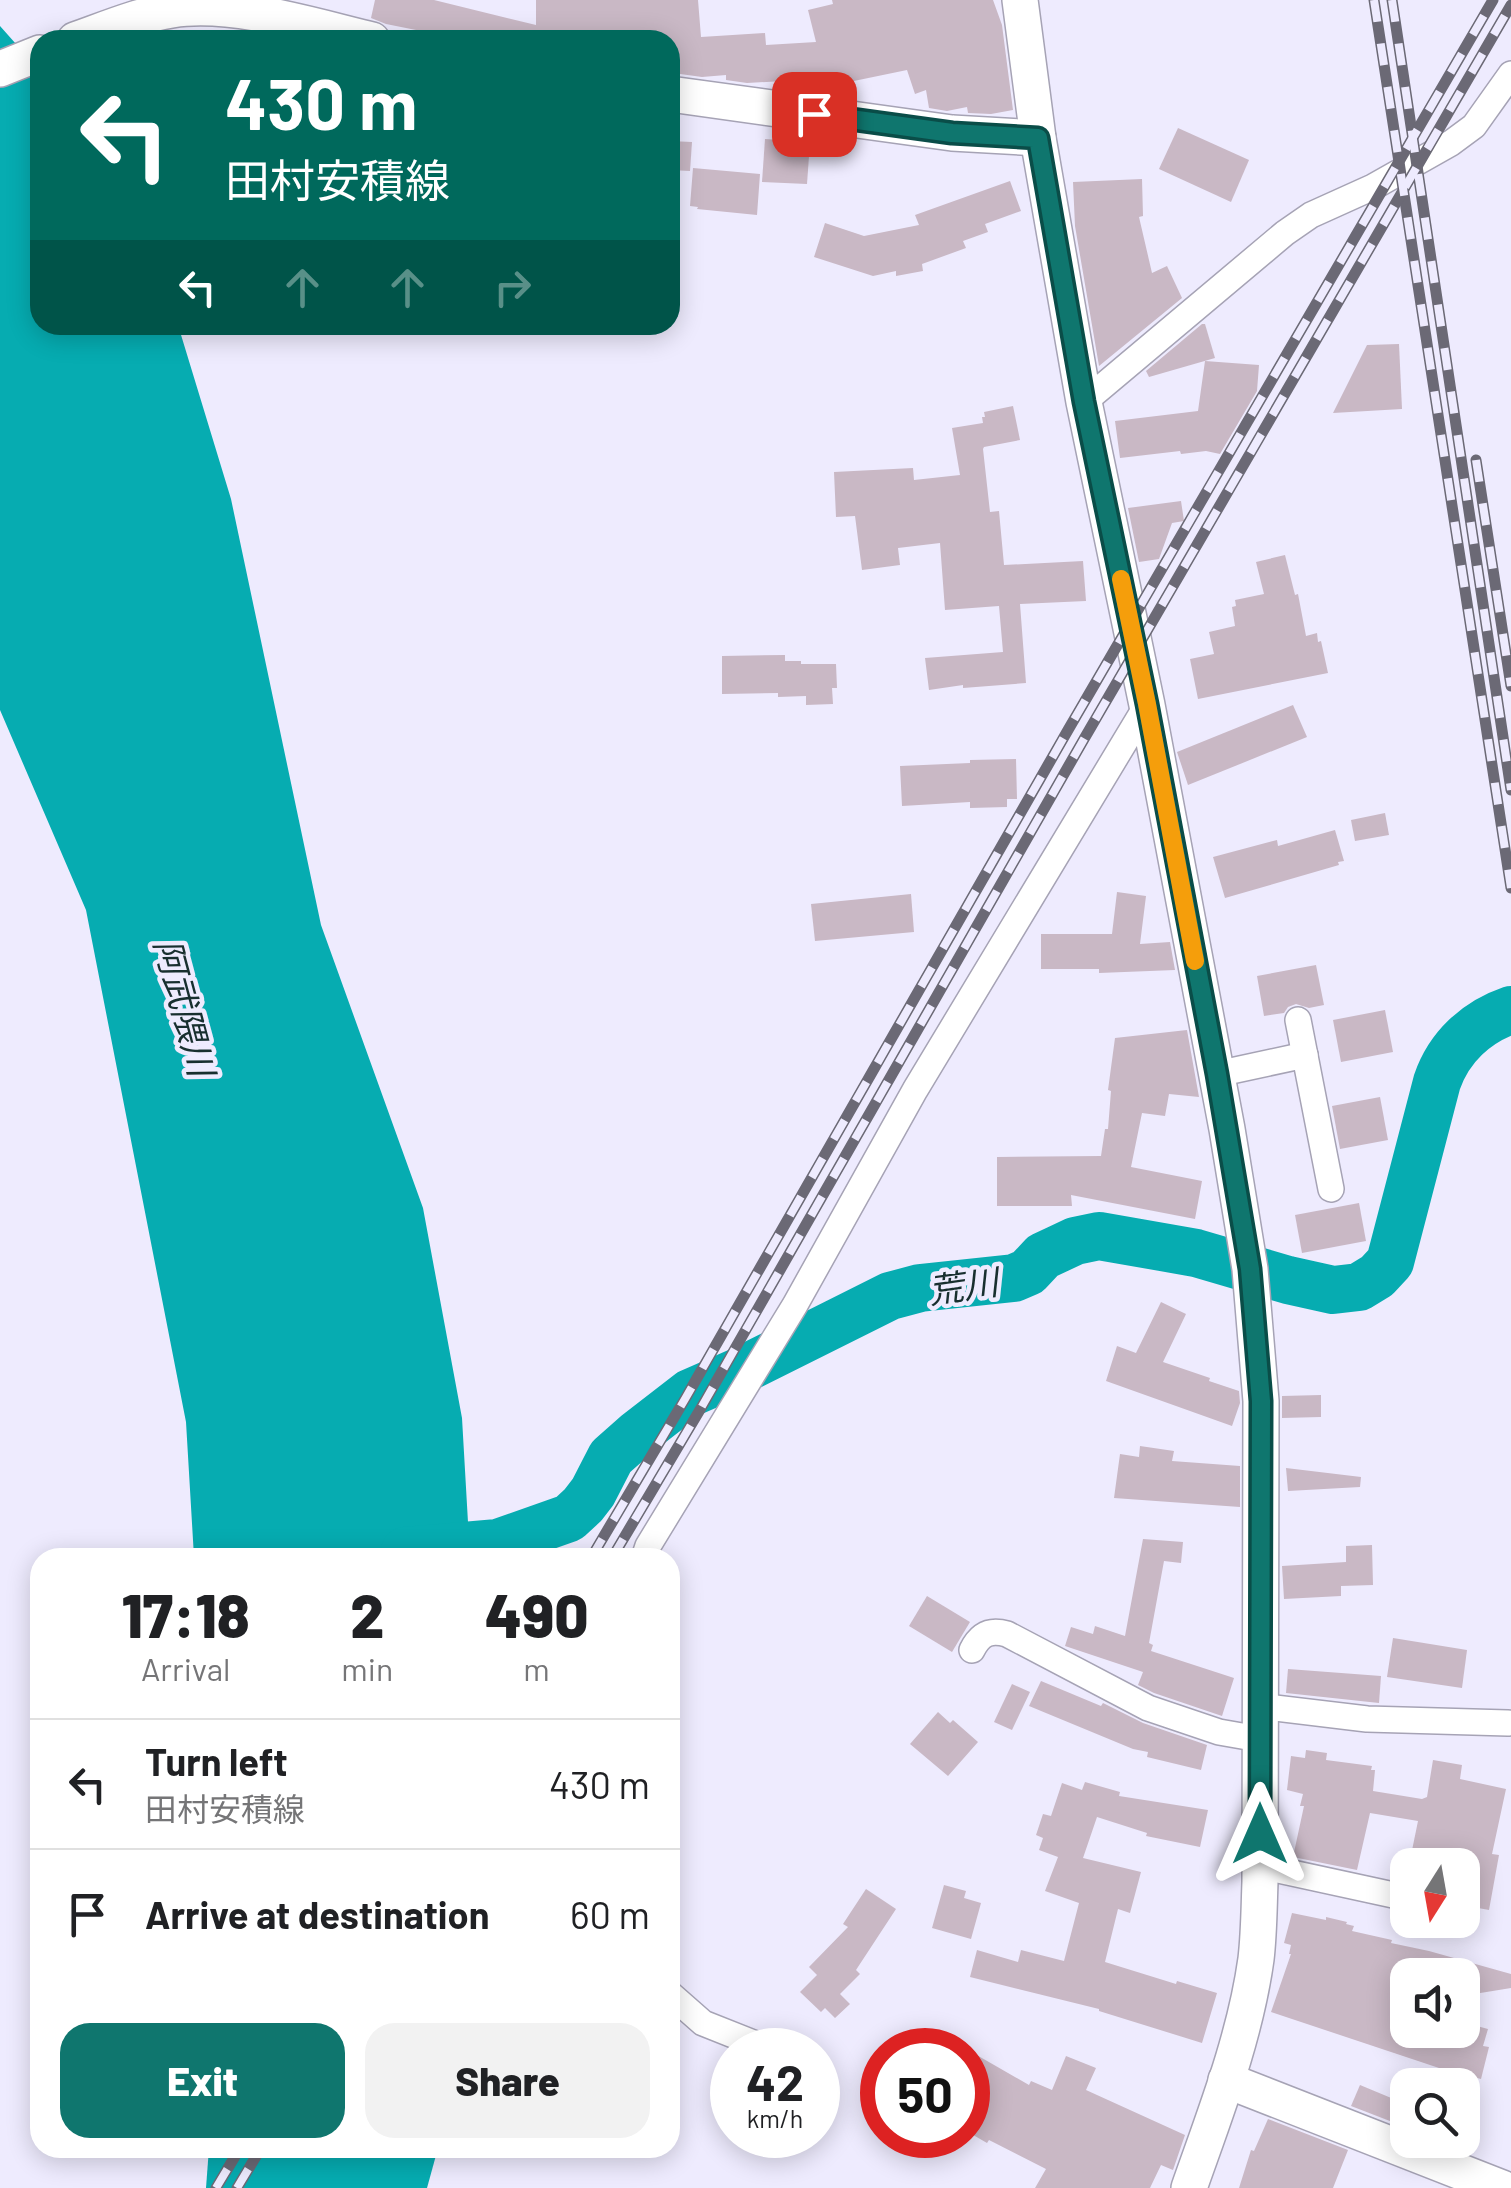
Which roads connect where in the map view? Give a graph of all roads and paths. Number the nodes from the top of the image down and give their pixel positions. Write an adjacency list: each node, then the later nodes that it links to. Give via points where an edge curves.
1 (1020, 0): 8 (main road)
2 (106, 30): 3 (main road, via 194,7)
3 (328, 30)
4 (30, 58): 5 (main road)
5 (0, 70)
6 (1511, 74): 9 (street, via 1474,126 1430,157 1285,233)
7 (680, 95): 8 (main road, via 952,133)
8 (1038, 138): 9 (main road)
9 (1084, 402): 10 (main road)
10 (1147, 704): 13 (main road); 15 (street)
11 (1298, 1020): 12 (street)
12 (1305, 1055): 13 (street); 14 (street)
13 (1217, 1074): 17 (main road, via 1250,1269 1261,1401)
14 (1331, 1189)
15 (647, 1548)
16 (972, 1650): 17 (street, via 978,1638 999,1632 1148,1708 1219,1732)
17 (1259, 1722): 18 (street); 19 (main road)
18 (1508, 1723)
19 (1260, 1866): 20 (street); 23 (main road, via 1256,1962)
20 (1390, 1894)
21 (680, 2003): 22 (street)
22 (716, 2028)
23 (1226, 2080): 24 (main road); 25 (main road)
24 (1189, 2188)
25 (1502, 2188)

